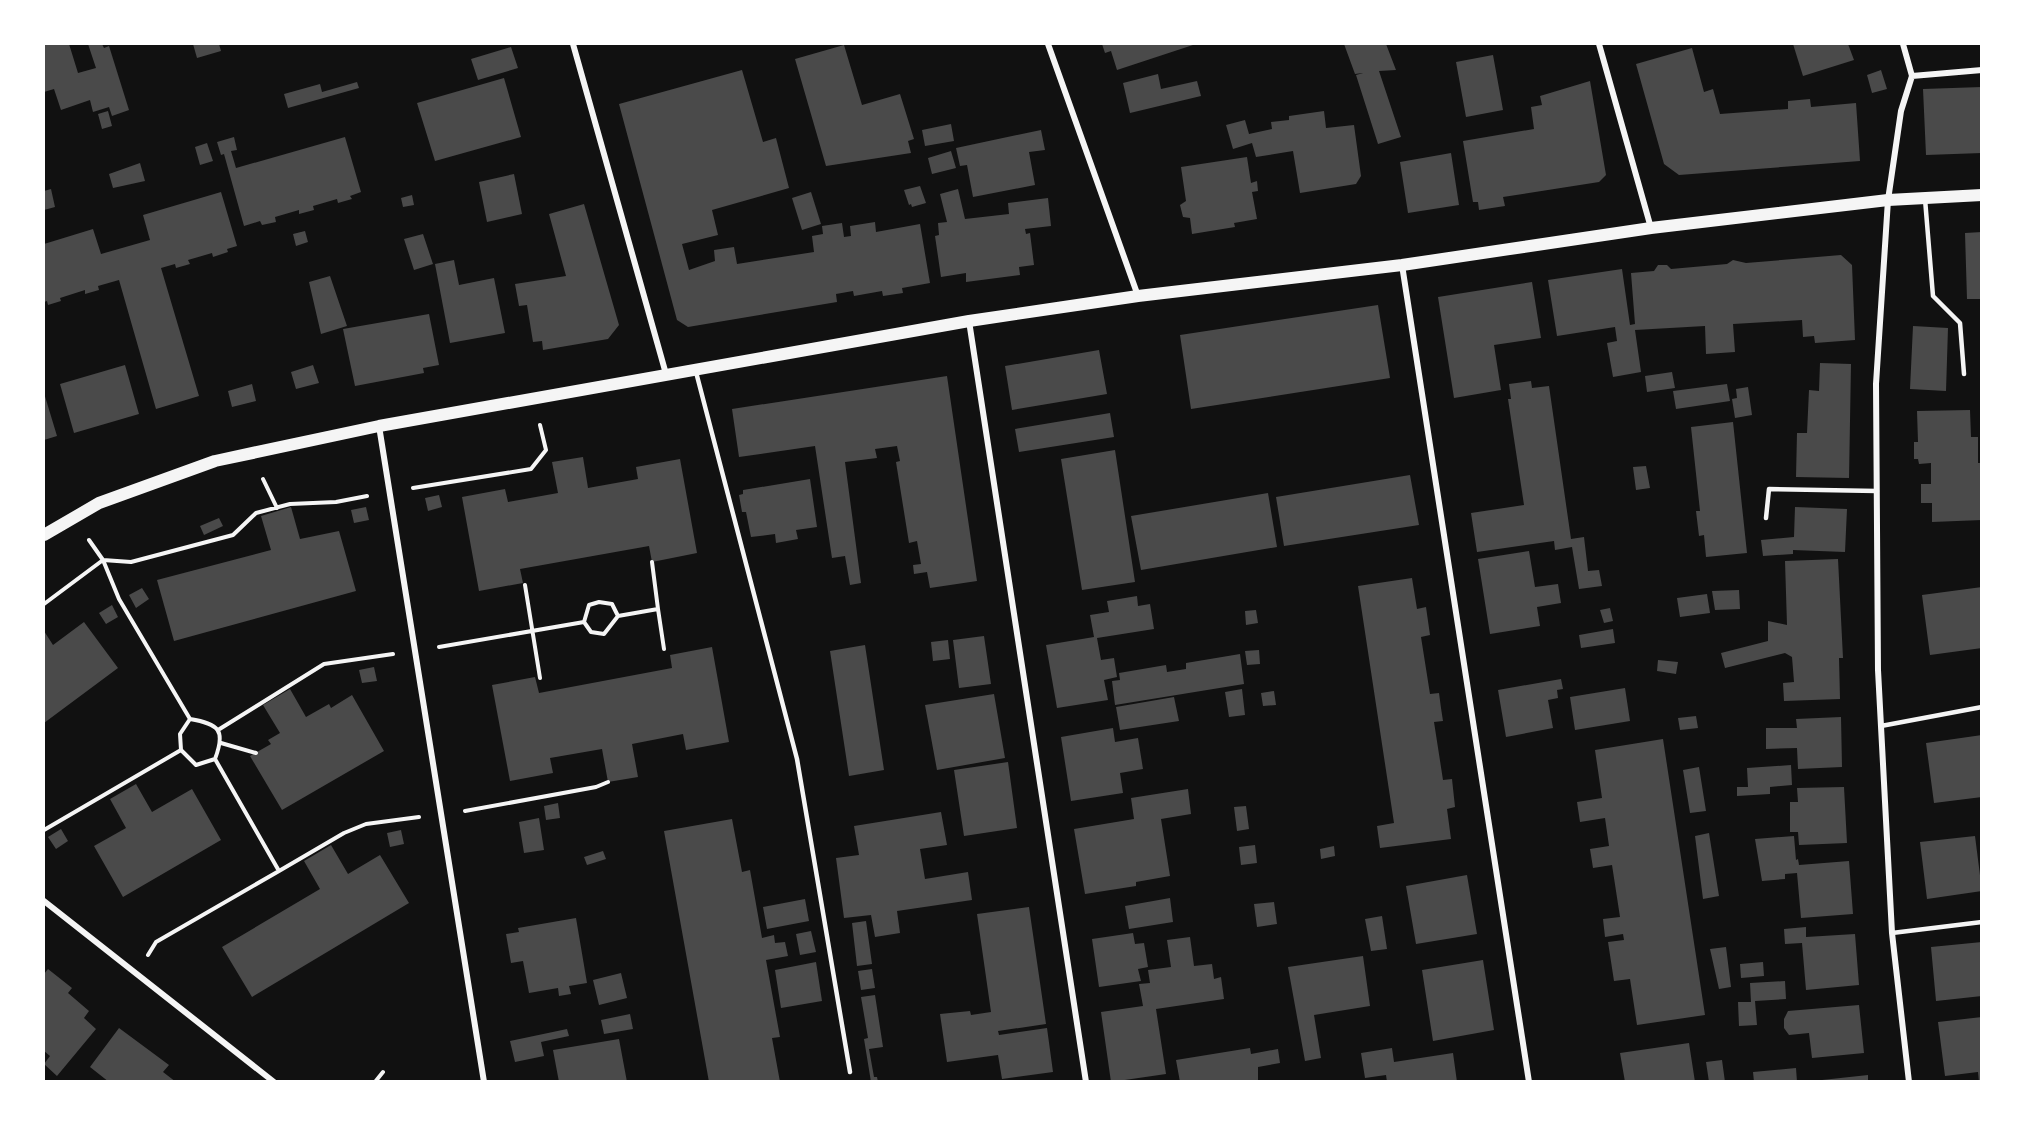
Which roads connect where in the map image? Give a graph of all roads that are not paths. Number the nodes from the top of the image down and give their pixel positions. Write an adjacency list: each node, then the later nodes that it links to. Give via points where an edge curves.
1 (573, 44): 15 (street)
2 (1048, 44): 12 (street)
3 (1599, 44): 10 (street)
4 (1904, 44): 6 (street)
5 (1982, 70): 6 (street)
6 (1912, 76): 9 (street, via 1901,111)
7 (1982, 195): 8 (main road)
8 (1925, 198): 9 (main road); 16 (lane, via 1933,296 1960,323)
9 (1888, 200): 10 (main road); 18 (street, via 1876,384)
10 (1651, 228): 11 (main road)
11 (1402, 265): 12 (main road); 30 (street)
12 (1138, 296): 13 (main road)
13 (969, 321): 14 (main road); 29 (street)
14 (696, 369): 15 (main road); 26 (lane, via 797,759)
15 (666, 374): 17 (main road)
16 (1964, 374)
17 (379, 426): 20 (main road, via 215,461 99,503); 28 (street)
18 (1877, 491): 19 (lane, via 1768,489); 22 (street)
19 (1766, 518)
20 (44, 536)
21 (1982, 707): 22 (lane)
22 (1881, 726): 25 (street)
23 (44, 901): 27 (street)
24 (1982, 922): 25 (lane)
25 (1892, 933): 31 (street)
26 (850, 1072)
27 (274, 1082)
28 (484, 1082)
29 (1086, 1082)
30 (1528, 1082)
31 (1909, 1082)

